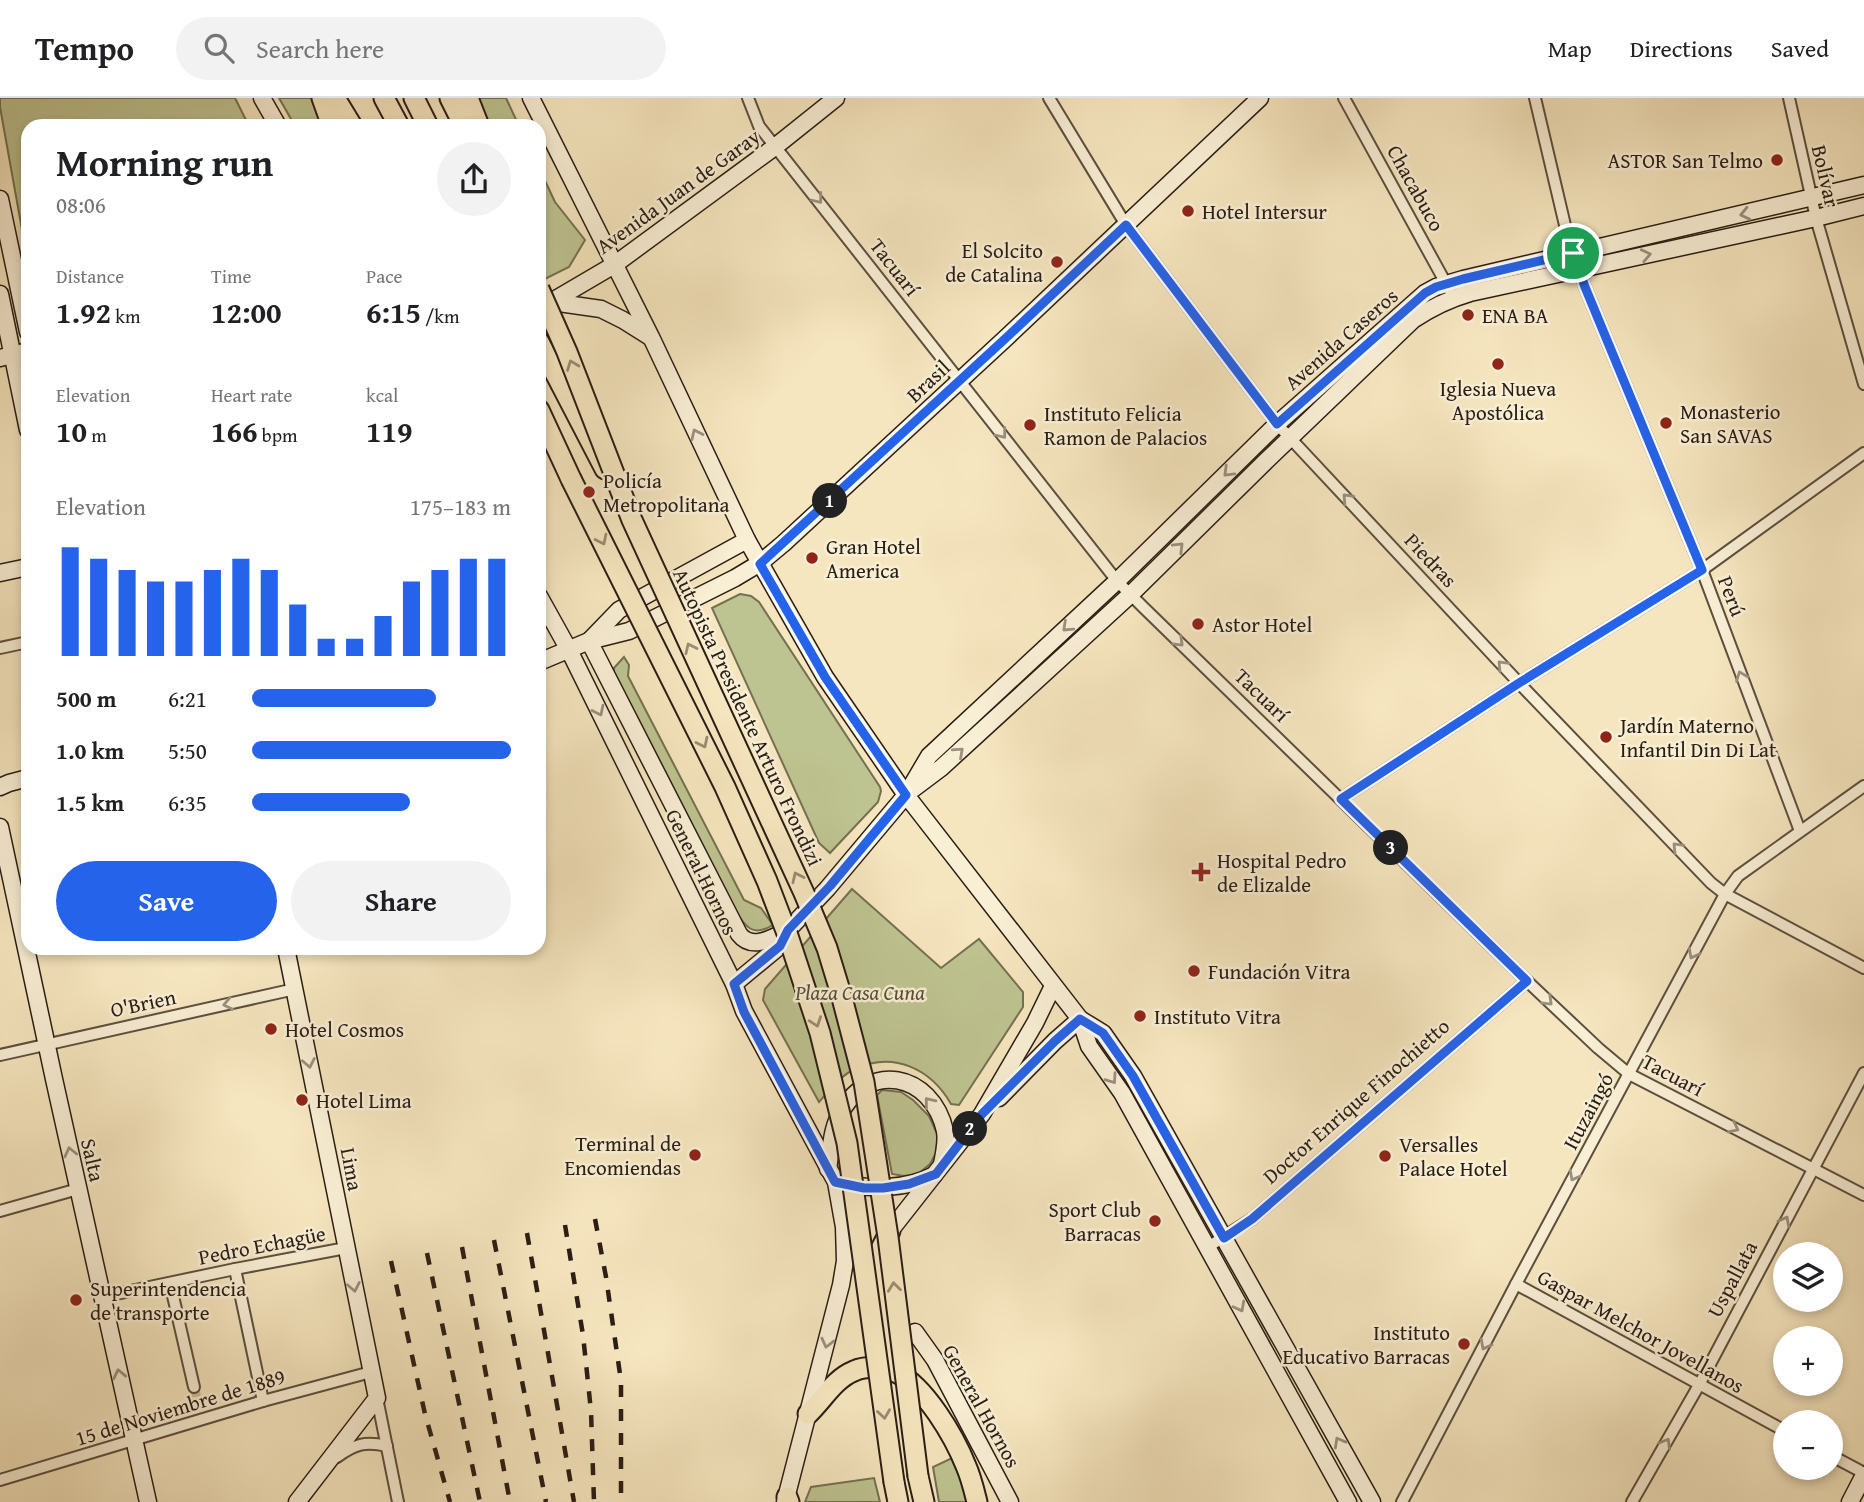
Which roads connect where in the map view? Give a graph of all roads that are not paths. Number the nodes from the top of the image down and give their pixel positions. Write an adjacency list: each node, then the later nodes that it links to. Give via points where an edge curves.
1 (262, 98): 17 (main road)
2 (322, 98): 18 (highway)
3 (335, 98): 19 (highway)
4 (348, 98): 20 (highway)
5 (384, 98): 21 (highway)
6 (414, 98): 22 (highway)
7 (450, 98): 23 (highway)
8 (468, 98): 24 (highway)
9 (531, 98): 25 (main road)
10 (748, 98): 27 (street, Tacuarí, via 759,125)
11 (836, 98): 27 (main road, Avenida Juan de Garay)
12 (1049, 98): 33 (street, Piedras)
13 (1260, 98): 33 (main road, Brasil)
14 (1344, 98): 37 (street, Chacabuco)
15 (1535, 98): 34 (street, Perú)
16 (1789, 98): 30 (street, Bolívar)
17 (274, 119)
18 (330, 119)
19 (348, 119)
20 (360, 119)
21 (395, 119)
22 (424, 119)
23 (460, 119)
24 (476, 119)
25 (541, 119)
26 (546, 128): 35 (main road)
27 (776, 146): 35 (main road, Avenida Juan de Garay); 46 (street, Tacuarí, one-way to 46)
28 (1864, 185): 30 (main road, Avenida Caseros)
29 (0, 199): 39 (main road)
30 (1812, 199): 32 (street, Bolívar); 34 (main road, Avenida Caseros, one-way to 34)
31 (1864, 206): 32 (main road, Avenida Caseros)
32 (1816, 218): 36 (main road, Avenida Caseros, one-way to 32); 47 (street, Bolívar)
33 (1126, 225): 46 (main road, Brasil); 49 (street, Piedras)
34 (1573, 253): 36 (street, Perú); 37 (main road, Avenida Caseros)
35 (614, 265): 40 (main road, Avenida Juan de Garay); 43 (main road)
36 (1579, 270): 37 (main road, Avenida Caseros); 59 (street, Perú)
37 (1450, 290): 49 (main road, Avenida Caseros, via 1425,293); 51 (main road, Avenida Caseros)
38 (0, 295): 44 (main road)
39 (21, 299)
40 (546, 299)
41 (546, 300): 43 (main road, via 601,309)
42 (546, 306): 55 (highway, one-way to 42, bridge)
43 (651, 337): 56 (main road, one-way to 43)
44 (13, 355): 48 (main road)
45 (546, 355): 55 (highway, Autopista Presidente Arturo Frondizi, bridge)
46 (959, 381): 57 (main road, Brasil); 61 (street, Tacuarí, one-way to 61)
47 (1864, 384)
48 (21, 395)
49 (1277, 424): 51 (street, Piedras); 61 (main road, Avenida Caseros, one-way to 61)
50 (546, 425): 54 (highway)
51 (1290, 437): 62 (main road, Avenida Caseros, one-way to 51); 69 (street, Piedras, one-way to 51)
52 (546, 440): 54 (highway)
53 (1864, 453): 59 (street)
54 (571, 478): 126 (highway, one-way to 126, bridge, via 762,869 820,1032 847,1143)
55 (632, 520): 127 (highway, Autopista Presidente Arturo Frondizi, one-way to 55, bridge, via 864,1083 838,983 804,893)
56 (747, 540): 57 (main road); 64 (main road, Brasil, via 619,610)
57 (760, 564): 64 (main road, Brasil, via 629,631); 73 (main road, via 825,677)
58 (21, 568): 60 (main road)
59 (1702, 570): 69 (street); 76 (street, Perú, one-way to 59)
60 (0, 573)
61 (1117, 581): 62 (street, Tacuarí); 73 (main road, Avenida Caseros, one-way to 73, via 929,756)
62 (1130, 594): 73 (main road, Avenida Caseros, one-way to 62); 74 (street, Tacuarí, one-way to 74)
63 (546, 609): 67 (main road, General Hornos)
64 (589, 641): 67 (main road, Brasil); 79 (main road, General Hornos, via 738,933 750,943 758,943)
65 (21, 644): 66 (street)
66 (0, 648)
67 (569, 650): 68 (main road, Brasil); 84 (main road, General Hornos, one-way to 84)
68 (546, 659)
69 (1519, 683): 74 (street); 77 (street, Piedras, one-way to 69)
70 (21, 780): 72 (main road)
71 (1864, 786): 76 (street, Ituzaingó)
72 (0, 787)
73 (906, 795): 79 (main road, Avenida Caseros); 85 (main road)
74 (1341, 799): 83 (street, Tacuarí)
75 (0, 827): 78 (main road, Salta)
76 (1800, 831): 77 (street, Ituzaingó, via 1738,876)
77 (1726, 894): 82 (street, Piedras); 91 (street, Ituzaingó, one-way to 91)
78 (21, 924)
79 (788, 930): 84 (main road, Avenida Caseros, via 780,946)
80 (28, 955): 88 (main road, Salta)
81 (288, 955): 86 (main road, Lima)
82 (1864, 968)
83 (1527, 981): 91 (street, Tacuarí, one-way to 91); 100 (street, Doctor Enrique Finochietto, via 1252,1219)
84 (734, 984): 95 (main road, General Hornos, via 744,1012)
85 (1053, 986): 87 (main road); 92 (main road)
86 (295, 989): 88 (street, O'Brien, one-way to 88); 102 (main road, Lima, one-way to 102)
87 (1080, 1019): 92 (main road); 100 (main road, via 1103,1033 1133,1076); 101 (main road, one-way to 101, via 1089,1045 1122,1093)
88 (47, 1044): 89 (street, O'Brien); 96 (main road, Salta, one-way to 88)
89 (0, 1055)
90 (1864, 1073): 93 (street, Uspallata)
91 (1629, 1074): 93 (street, Tacuarí, one-way to 93); 105 (street, Ituzaingó, one-way to 105)
92 (982, 1114): 94 (main road)
93 (1812, 1169): 97 (street, Tacuarí); 110 (street, Uspallata, one-way to 93)
94 (939, 1170): 95 (main road, via 909,1184 883,1188 864,1188); 95 (main road, one-way to 95, via 946,1145 938,1113 911,1084 885,1079 855,1094 840,1115 833,1133); 99 (main road)
95 (832, 1175): 114 (main road, General Hornos, one-way to 114, via 844,1227 845,1261)
96 (78, 1189): 98 (street); 106 (main road, Salta)
97 (1864, 1195)
98 (0, 1211)
99 (890, 1231): 109 (highway, via 874,1265 873,1281)
100 (1224, 1238): 101 (street, Doctor Enrique Finochietto); 131 (main road, one-way to 100)
101 (1208, 1247): 130 (main road, one-way to 130)
102 (346, 1248): 103 (street, Pedro Echagüe); 108 (main road, Lima, one-way to 108)
103 (235, 1269): 104 (street, Pedro Echagüe); 113 (street)
104 (170, 1283): 106 (street, Pedro Echagüe); 111 (street)
105 (1516, 1284): 110 (street, Gaspar Melchor Jovellanos); 132 (street, Ituzaingó, one-way to 132)
106 (102, 1297): 116 (main road, Salta, one-way to 106)
107 (915, 1332): 129 (main road, General Hornos, via 935,1360)
108 (371, 1372): 112 (main road, Lima); 113 (street, 15 de Noviembre de 1889)
109 (904, 1378): 114 (highway, via 890,1370 856,1370 844,1376); 128 (highway, via 941,1417 967,1467)
110 (1699, 1385): 115 (street, Gaspar Melchor Jovellanos); 133 (street, Uspallata, one-way to 110)
111 (194, 1387)
112 (377, 1398): 117 (street); 119 (main road)
113 (263, 1401): 116 (street, 15 de Noviembre de 1889, via 200,1415)
114 (808, 1414): 122 (main road)
115 (1773, 1425)
116 (134, 1441): 121 (street, 15 de Noviembre de 1889); 123 (main road, Salta)
117 (387, 1447): 119 (street, via 364,1443); 125 (street)
118 (1843, 1462): 120 (street)
119 (326, 1465): 124 (main road)
120 (1864, 1474): 134 (main road)
121 (0, 1480)
122 (787, 1500)
123 (148, 1502)
124 (297, 1502)
125 (398, 1502)
126 (898, 1502)
127 (924, 1502)
128 (977, 1502)
129 (1010, 1502)
130 (1348, 1502)
131 (1372, 1502)
132 (1402, 1502)
133 (1632, 1502)
134 (1850, 1502)

